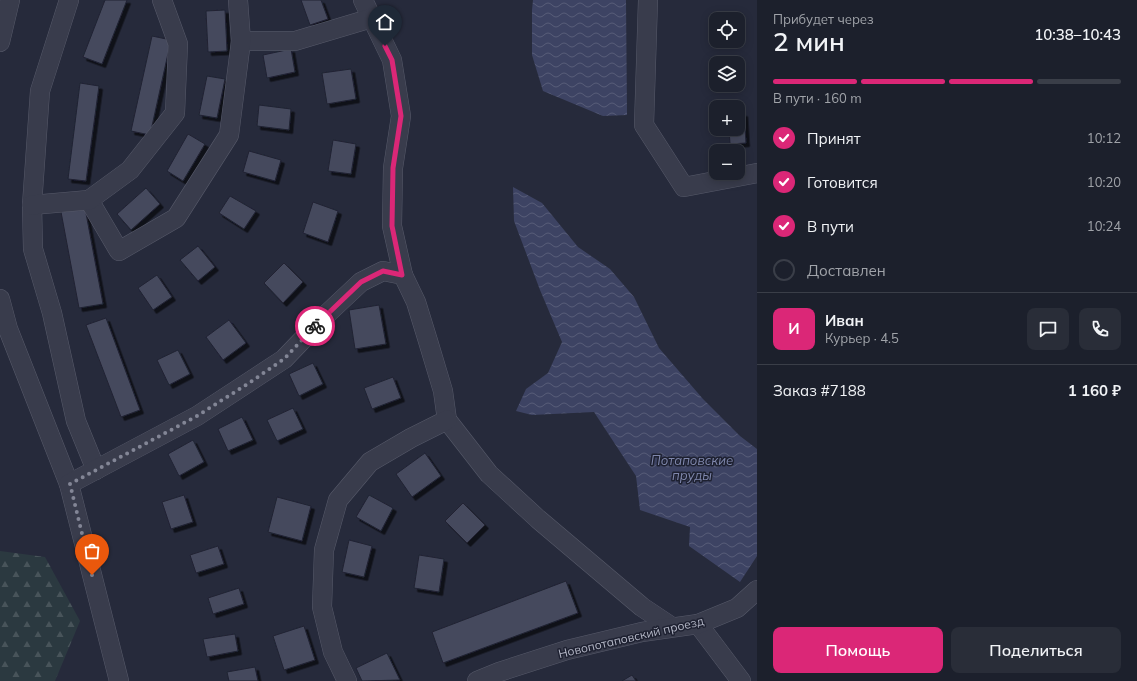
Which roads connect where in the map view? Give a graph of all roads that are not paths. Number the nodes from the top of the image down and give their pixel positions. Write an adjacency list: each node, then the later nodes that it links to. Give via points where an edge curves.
1 (10, 0): 9 (street)
2 (69, 0): 12 (street, via 40,90)
3 (162, 0): 11 (street, via 178,44 175,113 130,170)
4 (238, 0): 8 (street)
5 (363, 0): 7 (street)
6 (648, 0): 10 (street, via 644,125 684,187)
7 (372, 18): 8 (street, via 295,41); 13 (street, via 392,60 401,116 393,168 392,226)
8 (241, 41): 11 (street, via 229,134 176,218 119,251)
9 (0, 42)
10 (757, 173)
11 (88, 200): 12 (street)
12 (32, 205): 16 (street, via 33,249 52,313 76,421)
13 (402, 275): 15 (street, via 416,302 443,391); 16 (street, via 383,271 361,282 284,359 197,416)
14 (0, 299): 17 (street, via 8,329)
15 (447, 420): 20 (street, via 489,474 642,607); 23 (street, via 370,462 338,500 324,550 322,607 333,652)
16 (96, 470): 17 (street)
17 (70, 484): 22 (street)
18 (757, 590): 19 (street, Новопотаповский проезд, via 737,608)
19 (698, 624): 20 (street, Новопотаповский проезд); 25 (street)
20 (672, 627): 21 (street, Новопотаповский проезд, via 567,650)
21 (501, 676): 24 (street, Новопотаповский проезд)
22 (119, 681)
23 (347, 681)
24 (477, 681)
25 (741, 681)

